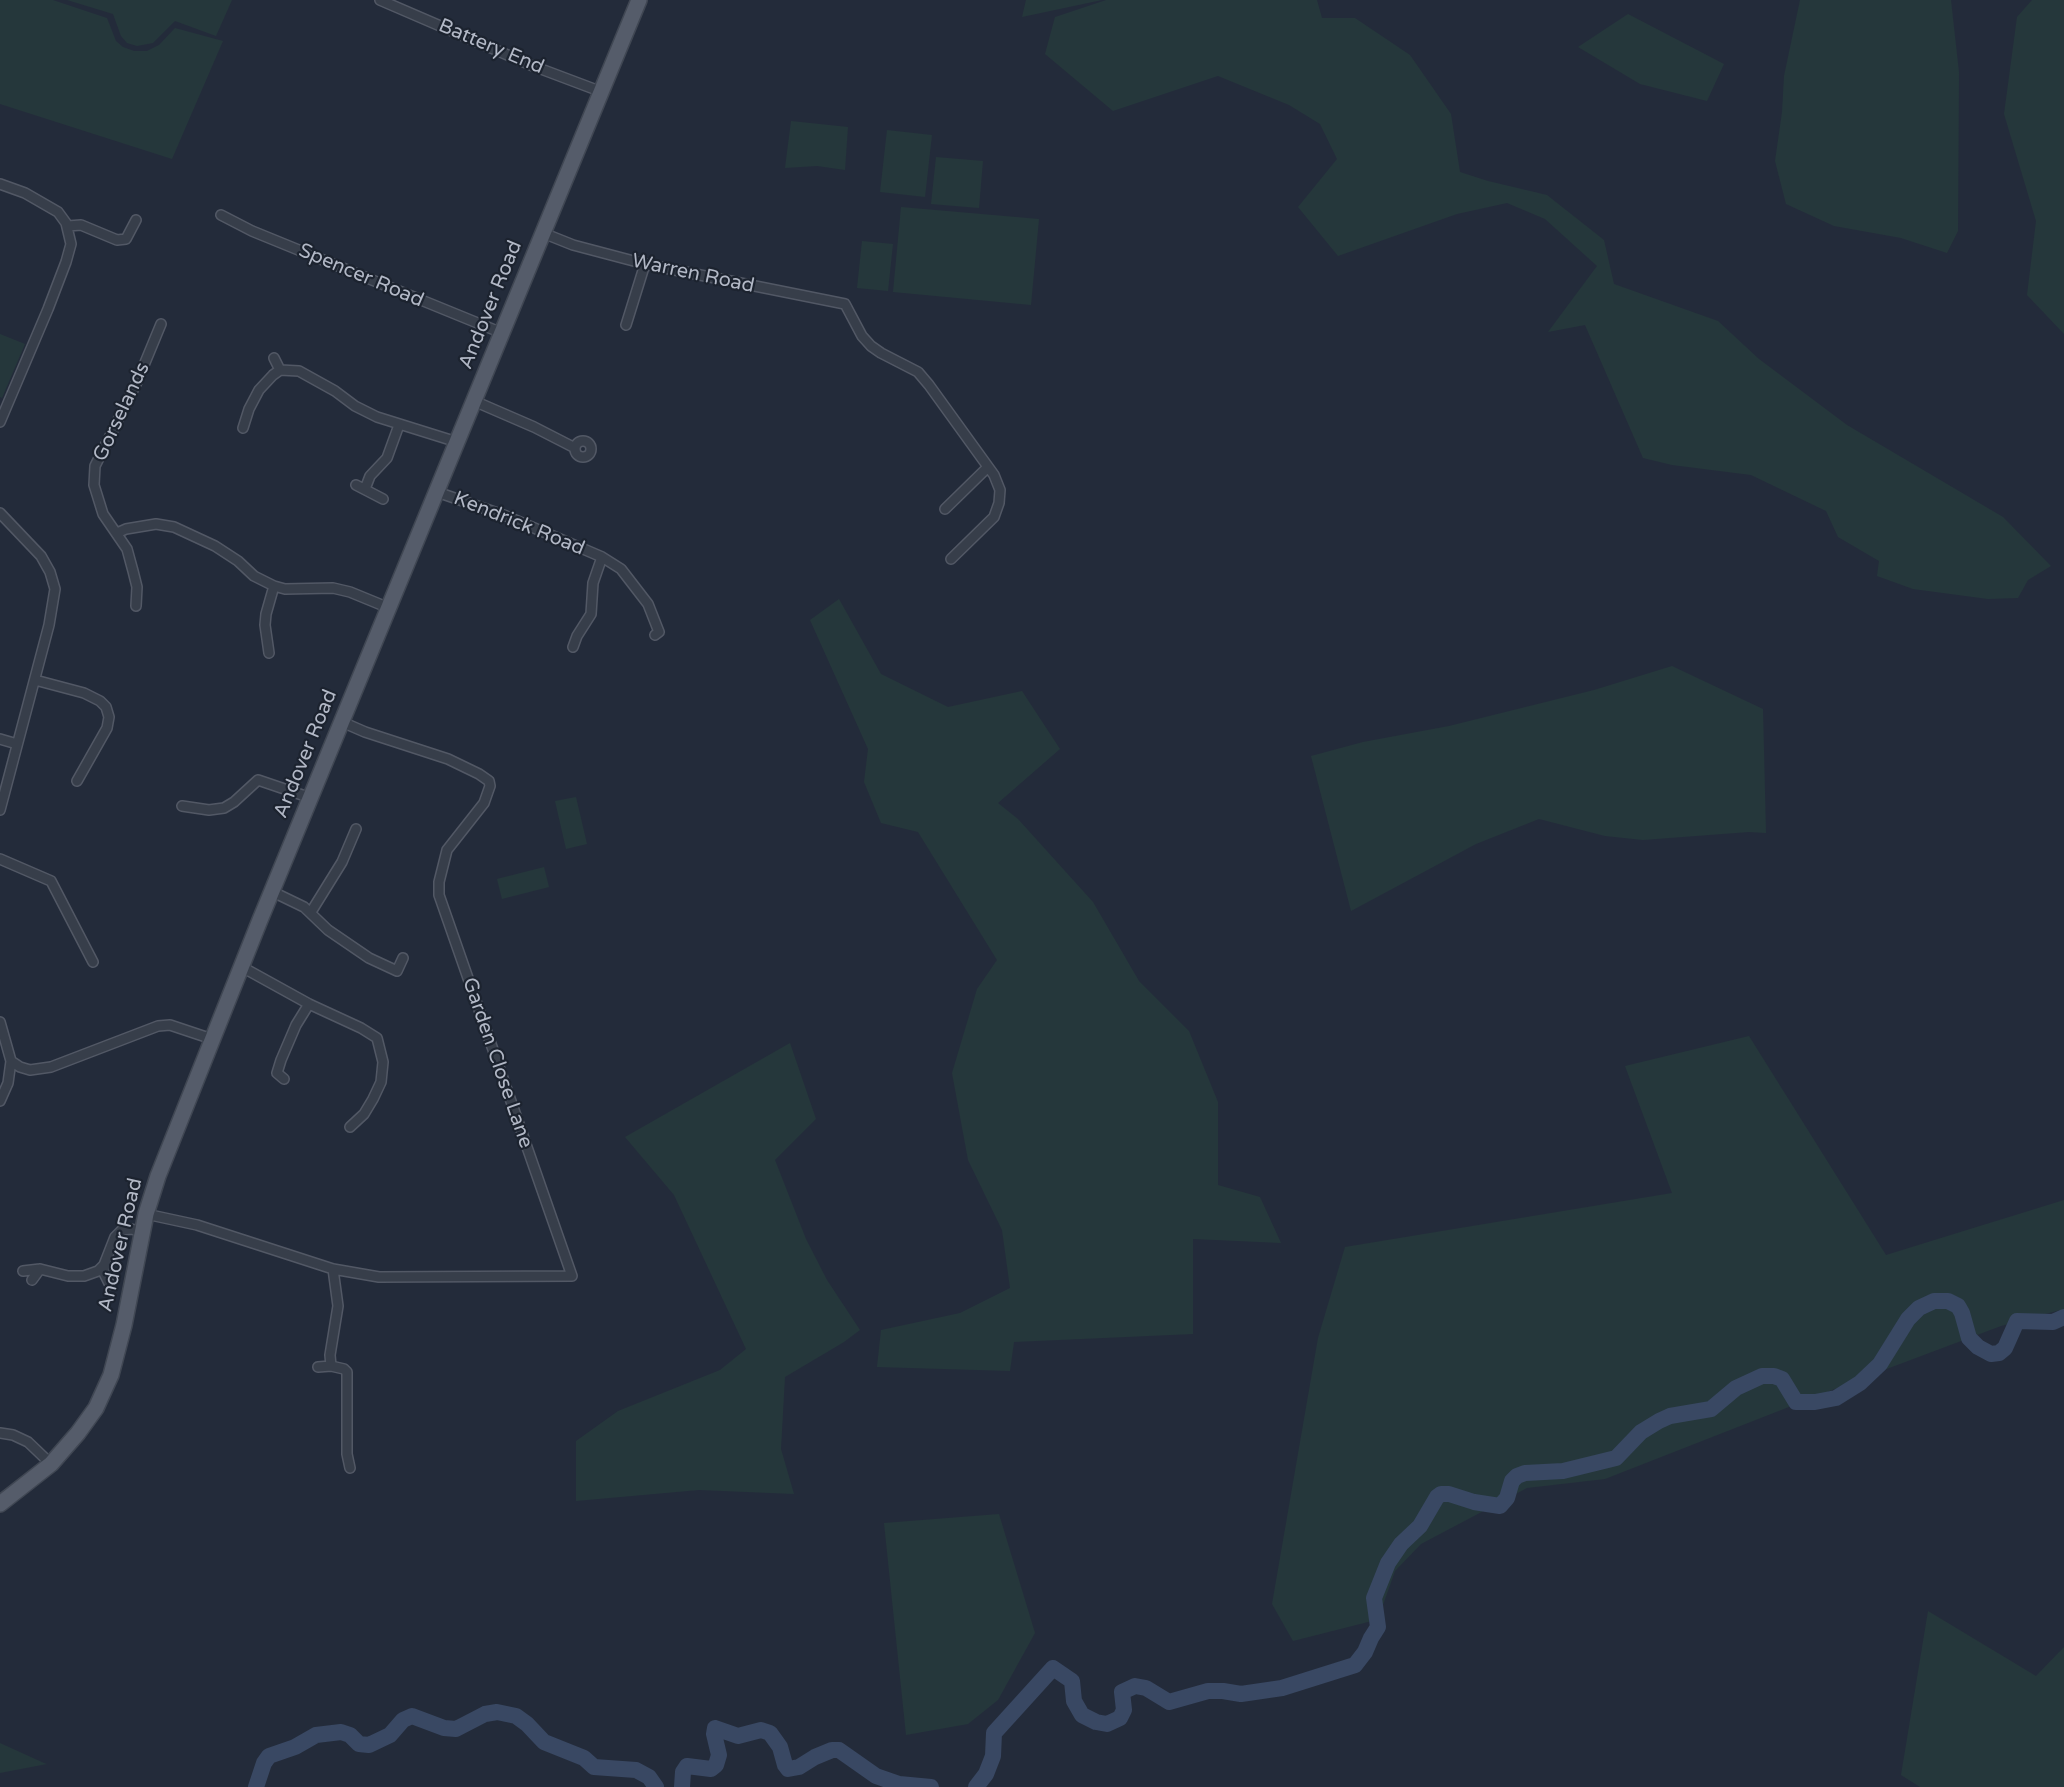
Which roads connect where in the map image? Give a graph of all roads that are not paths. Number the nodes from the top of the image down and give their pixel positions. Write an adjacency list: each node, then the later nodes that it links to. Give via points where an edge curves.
1 (380, 0): 3 (street, Battery End)
2 (639, 0): 3 (main road, Andover Road)
3 (602, 92): 8 (main road, Andover Road)
4 (0, 183): 7 (street, via 54,208)
5 (221, 215): 12 (street, Spencer Road)
6 (135, 220): 7 (street, via 126,239 117,240 81,225)
7 (68, 226): 16 (street, via 71,244 66,262)
8 (543, 233): 9 (street, Warren Road); 12 (main road, Andover Road)
9 (645, 264): 11 (street); 21 (street, Warren Road, via 845,304 871,346 918,372)
10 (161, 324): 26 (street, Gorselands, via 95,466 94,485 103,514)
11 (627, 325)
12 (502, 333): 15 (main road, Andover Road)
13 (274, 358): 14 (street)
14 (280, 370): 17 (street, via 299,371 355,405); 18 (street, via 259,390)
15 (474, 401): 19 (main road, Andover Road); 20 (street)
16 (0, 422)
17 (399, 425): 19 (street); 23 (street, via 387,458 360,487)
18 (243, 428)
19 (457, 442): 22 (main road, Andover Road)
20 (575, 448)
21 (988, 467): 24 (street); 28 (street, via 1000,490 994,517)
22 (437, 492): 27 (street, Kendrick Road, via 507,516); 31 (main road, Andover Road)
23 (382, 499)
24 (945, 509)
25 (0, 513): 35 (street, via 41,556 55,589)
26 (117, 533): 29 (street, via 156,524 174,528 215,546); 30 (street, Gorselands, via 134,571)
27 (602, 557): 32 (street, Kendrick Road, via 621,569 637,587 659,632); 33 (street, Kendrick Road, via 593,583 591,614)
28 (951, 559)
29 (274, 586): 31 (street, via 333,588); 34 (street, via 265,625)
30 (136, 606)
31 (389, 608): 36 (main road, Andover Road)
32 (655, 635)
33 (573, 647)
34 (269, 653)
35 (35, 680): 38 (street); 39 (street, via 84,693 106,707 107,728 80,777)
36 (342, 722): 42 (main road, Andover Road); 63 (street, Garden Close Lane, via 448,759 489,781 484,803 447,850 439,895 572,1276 379,1277)
37 (0, 739): 38 (street)
38 (17, 744): 44 (street)
39 (73, 766)
40 (252, 772): 41 (street)
41 (258, 780): 42 (street); 43 (street, via 224,808)
42 (311, 798): 47 (main road, Andover Road)
43 (182, 806)
44 (0, 810)
45 (356, 829): 48 (street, via 342,862)
46 (0, 859): 50 (street, via 51,881)
47 (273, 892): 48 (street); 51 (main road, Andover Road)
48 (311, 912): 49 (street, via 328,930 369,958 397,971)
49 (403, 958)
50 (93, 962)
51 (242, 966): 52 (street); 54 (main road, Andover Road)
52 (309, 1004): 56 (street, via 281,1060 277,1073); 58 (street, via 378,1038 383,1062 381,1082 364,1114)
53 (0, 1022): 55 (street)
54 (212, 1040): 55 (street, via 170,1025 159,1026 51,1067 30,1070); 59 (main road, Andover Road)
55 (11, 1061): 57 (street)
56 (284, 1079)
57 (0, 1101)
58 (350, 1127)
59 (146, 1214): 60 (main road, Andover Road); 63 (street, Garden Close Lane, via 197,1225)
60 (143, 1232): 61 (street, via 122,1230); 70 (main road, Andover Road, via 111,1375 92,1414)
61 (104, 1264): 62 (street, via 84,1276); 66 (street)
62 (40, 1269): 64 (street); 65 (street)
63 (333, 1269): 67 (street, via 338,1306)
64 (23, 1271)
65 (32, 1280)
66 (110, 1285)
67 (331, 1366): 68 (street); 71 (street, via 347,1372 346,1454)
68 (318, 1367)
69 (0, 1433): 70 (street, via 28,1442)
70 (51, 1464): 72 (main road, Andover Road)
71 (350, 1468)
72 (0, 1504)

